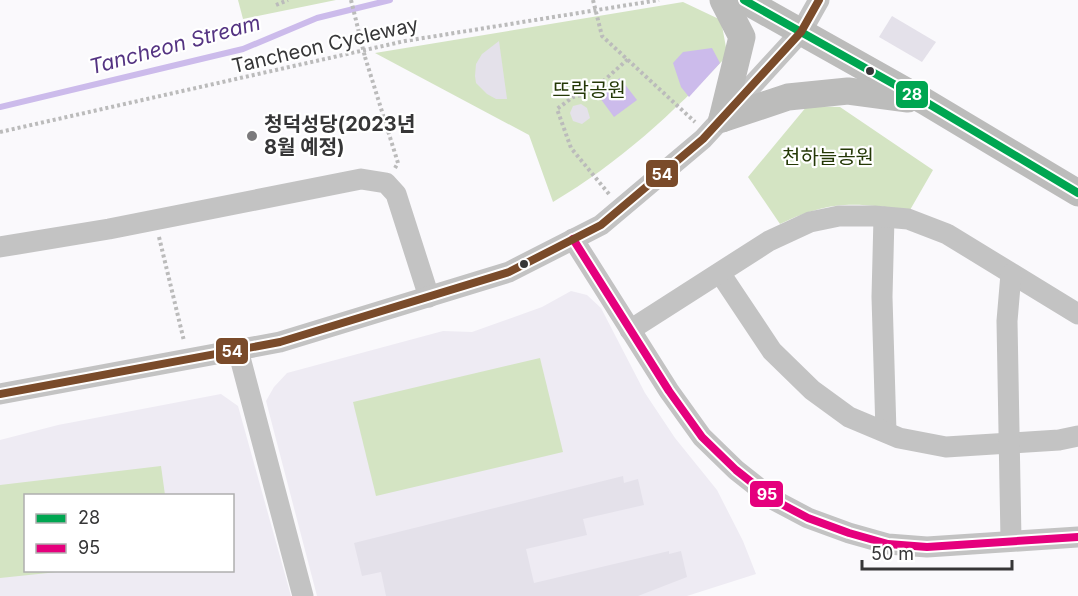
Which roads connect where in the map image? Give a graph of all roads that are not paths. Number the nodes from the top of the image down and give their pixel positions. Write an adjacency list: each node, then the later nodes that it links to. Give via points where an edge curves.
1 (723, 0): 6 (main road, via 742,37)
2 (744, 0): 4 (main road)
3 (819, 0): 4 (street)
4 (801, 32): 5 (main road); 6 (street)
5 (924, 101): 6 (main road, via 848,91 788,97); 7 (main road)
6 (714, 127): 9 (street, via 601,225)
7 (1078, 193)
8 (884, 217): 11 (street, via 839,216 810,222 770,241); 12 (street, via 908,219 947,234); 18 (street)
9 (573, 239): 13 (street, via 509,272); 15 (street)
10 (0, 247): 13 (street, via 361,179 386,183 396,194)
11 (720, 273): 15 (street); 18 (street, via 772,351 796,375 849,417)
12 (1011, 274): 14 (street); 20 (street, via 1007,321)
13 (429, 297): 16 (street, via 280,342)
14 (1078, 314)
15 (630, 330): 22 (street, via 702,437 774,500 839,530 888,544 927,547)
16 (238, 350): 17 (street); 23 (street)
17 (0, 394)
18 (885, 432): 20 (street, via 946,447)
19 (1078, 436): 20 (street)
20 (1010, 444): 22 (street)
21 (1078, 537): 22 (street)
22 (1011, 540)
23 (303, 596)

